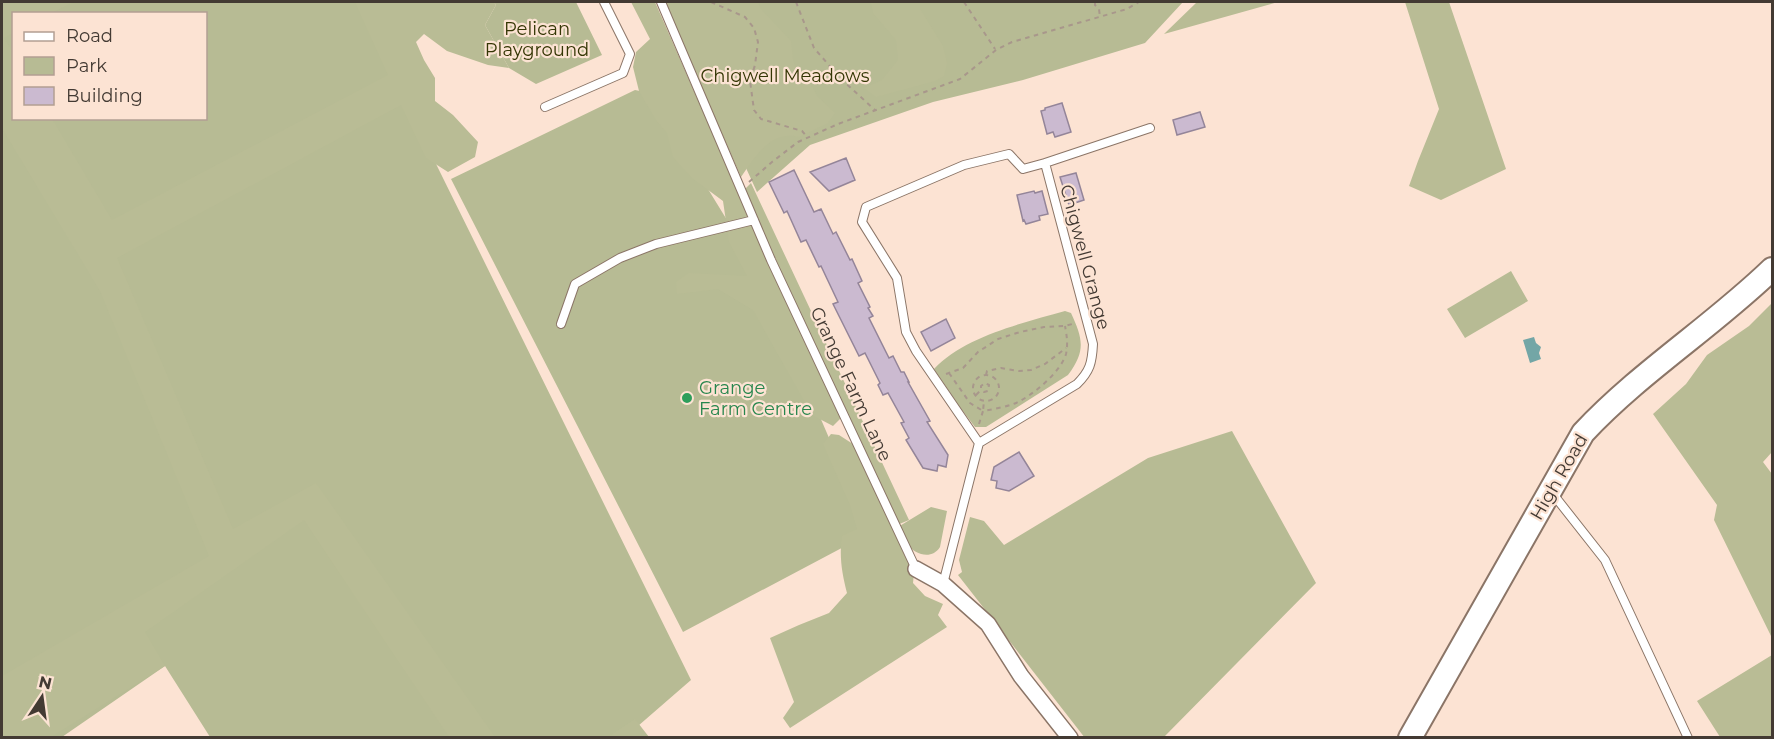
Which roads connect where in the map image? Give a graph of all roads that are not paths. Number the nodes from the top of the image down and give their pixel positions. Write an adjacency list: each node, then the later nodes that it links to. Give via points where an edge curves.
1 (604, 2): 3 (lane, via 630,54 623,73)
2 (661, 2): 6 (lane, Grange Farm Lane)
3 (546, 107)
4 (1150, 128): 5 (lane)
5 (1045, 163): 9 (lane, Chigwell Grange, via 1093,344 1092,358 1088,373 1077,384); 9 (lane, via 1023,169 1009,154 964,165 866,207 862,222 897,278 906,332)
6 (754, 220): 8 (lane, via 656,244 620,258 575,284); 11 (lane, Grange Farm Lane)
7 (1773, 269): 10 (main road, High Road, via 1605,410 1583,433)
8 (561, 324)
9 (979, 443): 12 (lane)
10 (1551, 491): 14 (main road, High Road); 15 (lane, via 1605,560)
11 (916, 569): 12 (street, Grange Farm Lane)
12 (943, 584): 13 (street, Grange Farm Lane, via 988,624 1021,676)
13 (1070, 738)
14 (1410, 738)
15 (1688, 738)

